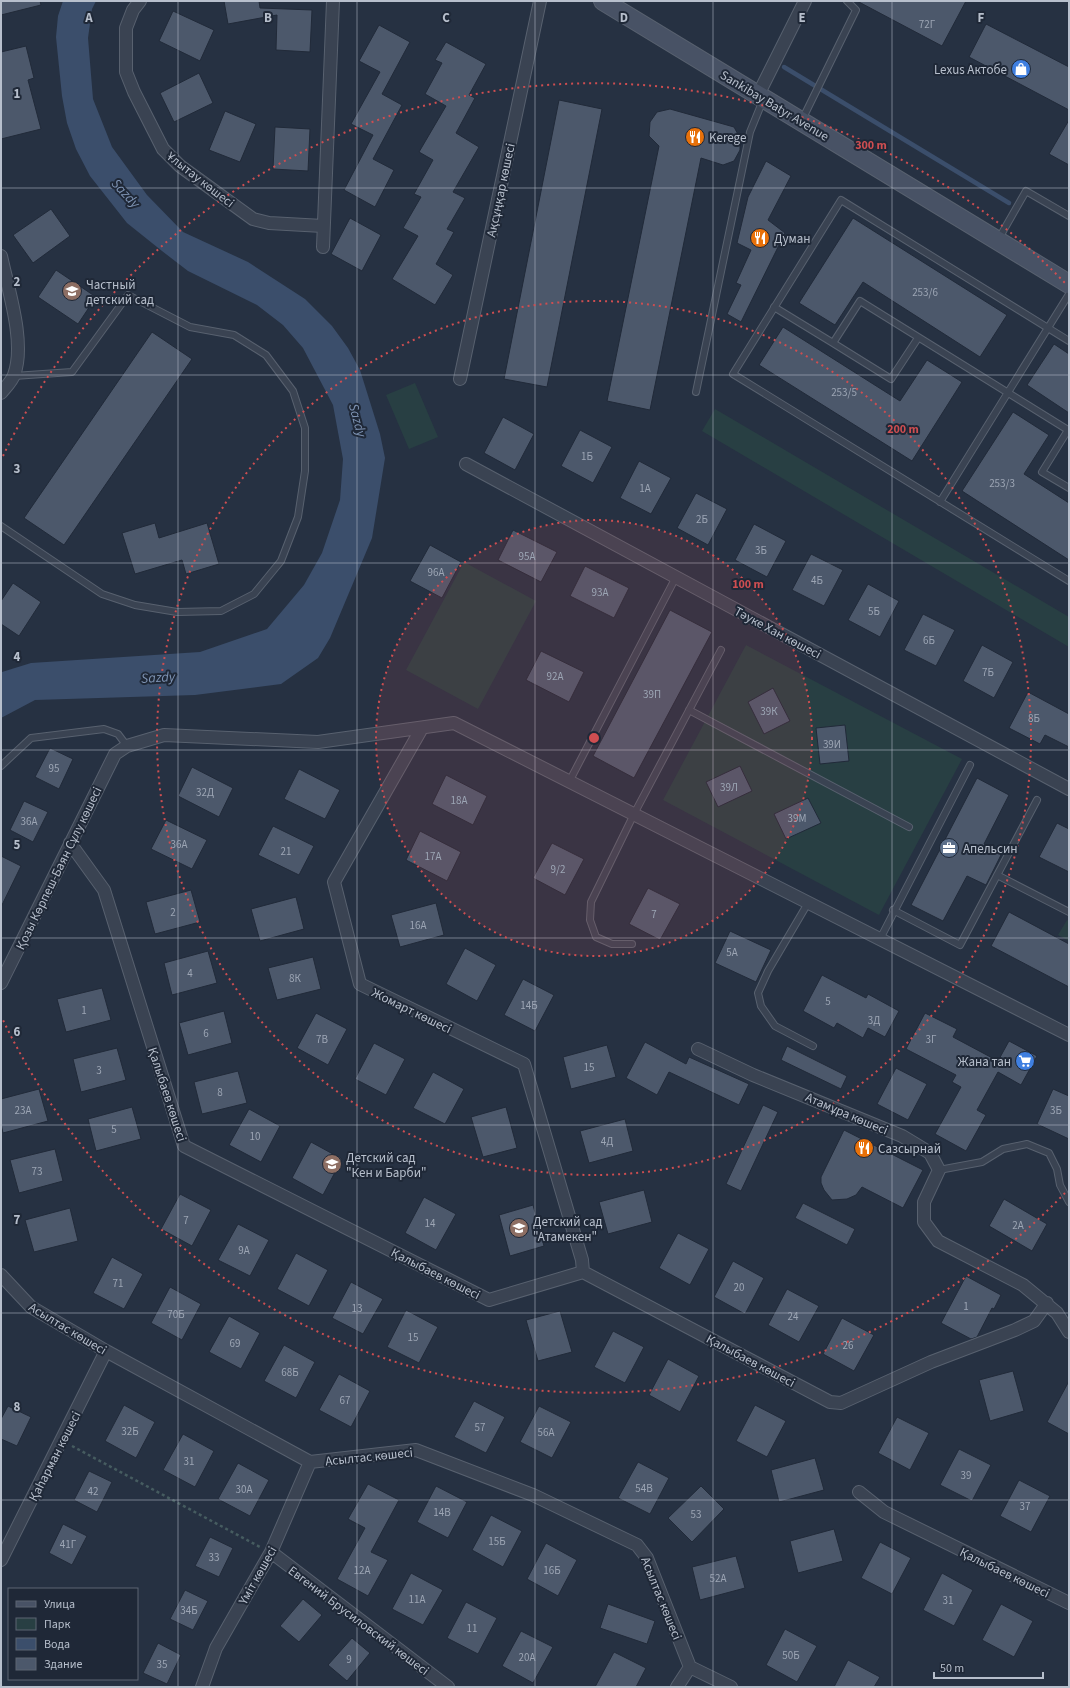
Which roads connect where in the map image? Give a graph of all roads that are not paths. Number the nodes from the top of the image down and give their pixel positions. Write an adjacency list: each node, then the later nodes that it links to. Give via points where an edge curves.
1 (140, 1): 10 (street, Ұлытау көшесі, via 133,10 126,28 126,72 164,149 180,166 253,219 269,223)
2 (333, 1): 10 (street)
3 (540, 1): 22 (street, Ақсұңқар көшесі)
4 (603, 1): 7 (main road, Sankibay Batyr Avenue)
5 (805, 1): 7 (street)
6 (847, 1): 8 (lane, via 856,10)
7 (761, 97): 8 (main road, Sankibay Batyr Avenue); 23 (lane, via 750,132)
8 (801, 121): 11 (main road, Sankibay Batyr Avenue)
9 (1069, 216): 11 (lane, via 1026,191)
10 (323, 226): 12 (street)
11 (998, 240): 14 (main road, Sankibay Batyr Avenue)
12 (323, 247)
13 (1, 256): 21 (street, via 17,327)
14 (1069, 284)
15 (1069, 294): 17 (lane)
16 (774, 307): 17 (lane, via 841,200); 20 (lane); 29 (lane, via 733,374)
17 (1048, 328): 19 (lane); 24 (lane)
18 (918, 338): 20 (lane, via 891,380); 20 (lane, via 860,301); 24 (lane)
19 (1069, 341)
20 (833, 343)
21 (14, 376): 25 (street); 30 (lane, via 72,372 128,295 190,327 234,335 266,355 293,391 305,428 305,471 298,517 281,561 254,594 221,611 178,612 135,605 102,594)
22 (460, 379)
23 (696, 392)
24 (1008, 392): 26 (lane); 29 (lane)
25 (1, 393)
26 (1068, 430): 28 (lane, via 1042,472)
27 (466, 464): 31 (street, Тәуке Хан көшесі)
28 (1069, 488)
29 (940, 502): 32 (lane)
30 (1, 526)
31 (676, 577): 39 (lane); 40 (street, Тәуке Хан көшесі)
32 (1069, 582)
33 (721, 650): 34 (lane)
34 (689, 710): 42 (lane); 43 (lane)
35 (422, 728): 36 (street, via 318,742 164,735); 39 (street, via 454,723); 57 (street, Жомарт көшесі, via 334,882 360,984 524,1064 582,1260)
36 (127, 746): 38 (lane, via 118,734 104,729 31,738); 44 (street, Қозы Көрпеш-Баян Сұлу көшесі, via 115,754)
37 (970, 765): 47 (lane)
38 (1, 766)
39 (569, 782): 42 (street)
40 (1069, 789)
41 (1036, 800): 45 (lane)
42 (634, 814): 46 (street); 50 (lane, via 591,902 590,920 596,937 612,944)
43 (909, 827)
44 (70, 843): 51 (street, Қозы Көрпеш-Баян Сұлу көшесі); 57 (street, Қалыбаев көшесі, via 104,890 184,1146 489,1300)
45 (997, 875): 47 (lane, via 960,945); 48 (lane)
46 (808, 903): 49 (street); 53 (lane, via 758,993 761,1006 775,1026)
47 (893, 910): 49 (lane)
48 (1069, 912)
49 (880, 939): 52 (street)
50 (632, 944)
51 (1, 983)
52 (1069, 1035)
53 (813, 1046)
54 (698, 1049): 55 (street, Атамұра көшесі, via 753,1075 902,1136 930,1153)
55 (939, 1170): 56 (lane, via 982,1162 1003,1149 1027,1144 1049,1153); 59 (street, via 924,1202 924,1222 938,1241 1023,1285)
56 (1069, 1202)
57 (583, 1272): 59 (street, Қалыбаев көшесі, via 830,1402 841,1403 931,1362 1034,1321)
58 (1, 1275): 63 (street, Асылтас көшесі, via 31,1307)
59 (1046, 1303): 60 (street)
60 (1057, 1313): 61 (street); 62 (street)
61 (1069, 1315)
62 (1069, 1332)
63 (106, 1351): 64 (street, Асылтас көшесі); 67 (street, Қаһарман көшесі)
64 (310, 1462): 66 (street, Үміт көшесі); 69 (street, Асылтас көшесі, via 416,1450 533,1495 637,1545 647,1558)
65 (859, 1492): 68 (street, Қалыбаев көшесі, via 884,1512)
66 (271, 1552): 70 (street, Үміт көшесі, via 216,1648); 71 (street, Евгений Брусиловский көшесі)
67 (1, 1560)
68 (1069, 1603)
69 (690, 1667): 72 (street); 73 (street)
70 (202, 1687)
71 (448, 1687)
72 (677, 1687)
73 (731, 1687)

